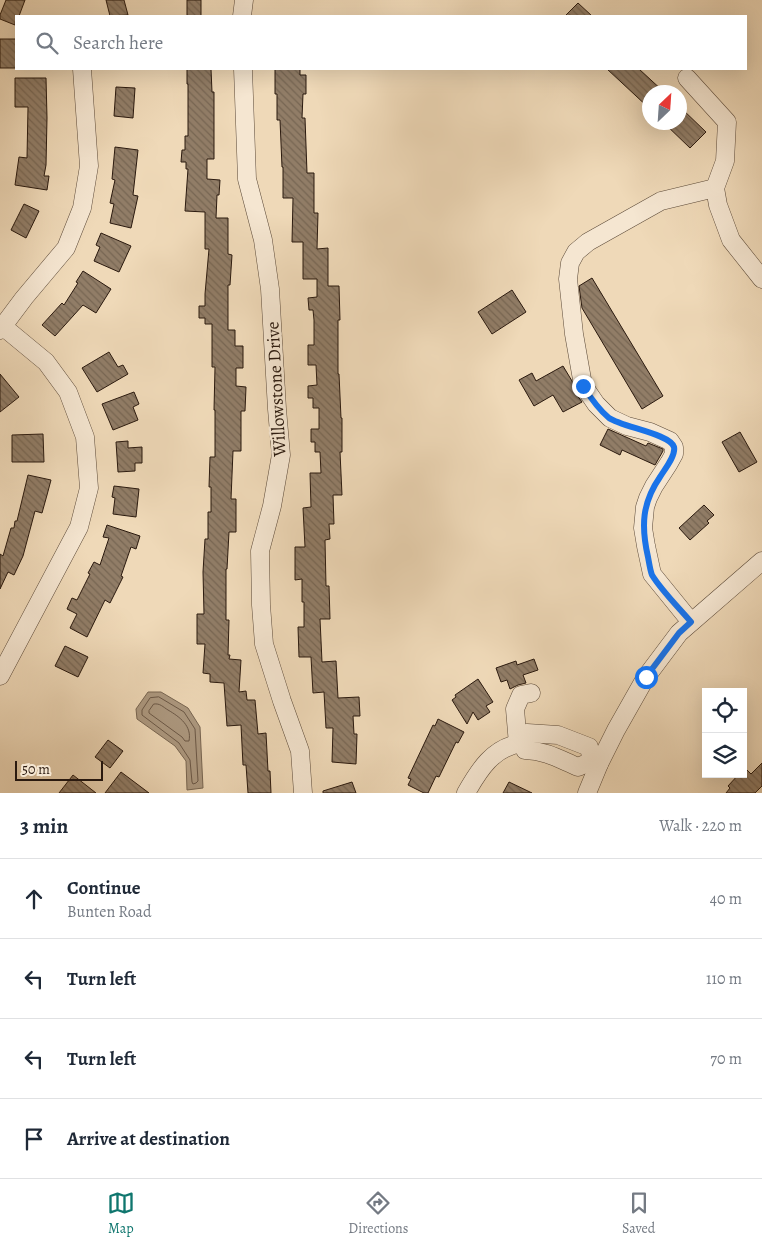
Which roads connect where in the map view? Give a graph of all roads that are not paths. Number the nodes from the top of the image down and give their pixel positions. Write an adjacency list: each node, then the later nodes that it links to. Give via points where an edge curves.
1 (244, 0): 2 (street)
2 (242, 15)
3 (82, 70): 8 (street, via 89,166 82,208 66,248)
4 (243, 70): 17 (street, Willowstone Drive, via 247,179 263,240 270,289 281,455 260,551 264,644 300,751)
5 (687, 78): 6 (street, via 727,122 725,161)
6 (715, 188): 7 (street, via 730,240); 10 (street, via 661,201 588,242 573,257 568,279 583,386 610,418 670,441 674,447 674,454 648,498 643,528 652,574)
7 (762, 279)
8 (1, 327): 11 (street, via 46,362 68,392 85,437 89,488 79,527)
9 (762, 561): 10 (street)
10 (691, 622): 16 (street, via 646,677)
11 (0, 676)
12 (531, 693): 14 (street, via 520,695 515,709)
13 (548, 735): 14 (street, via 527,733); 15 (street); 16 (street, via 558,735 589,747)
14 (520, 743): 15 (street, via 526,750); 18 (street, via 496,752 479,770)
15 (545, 753): 16 (street, via 578,767)
16 (596, 763): 19 (street)
17 (303, 793)
18 (466, 793)
19 (588, 793)

